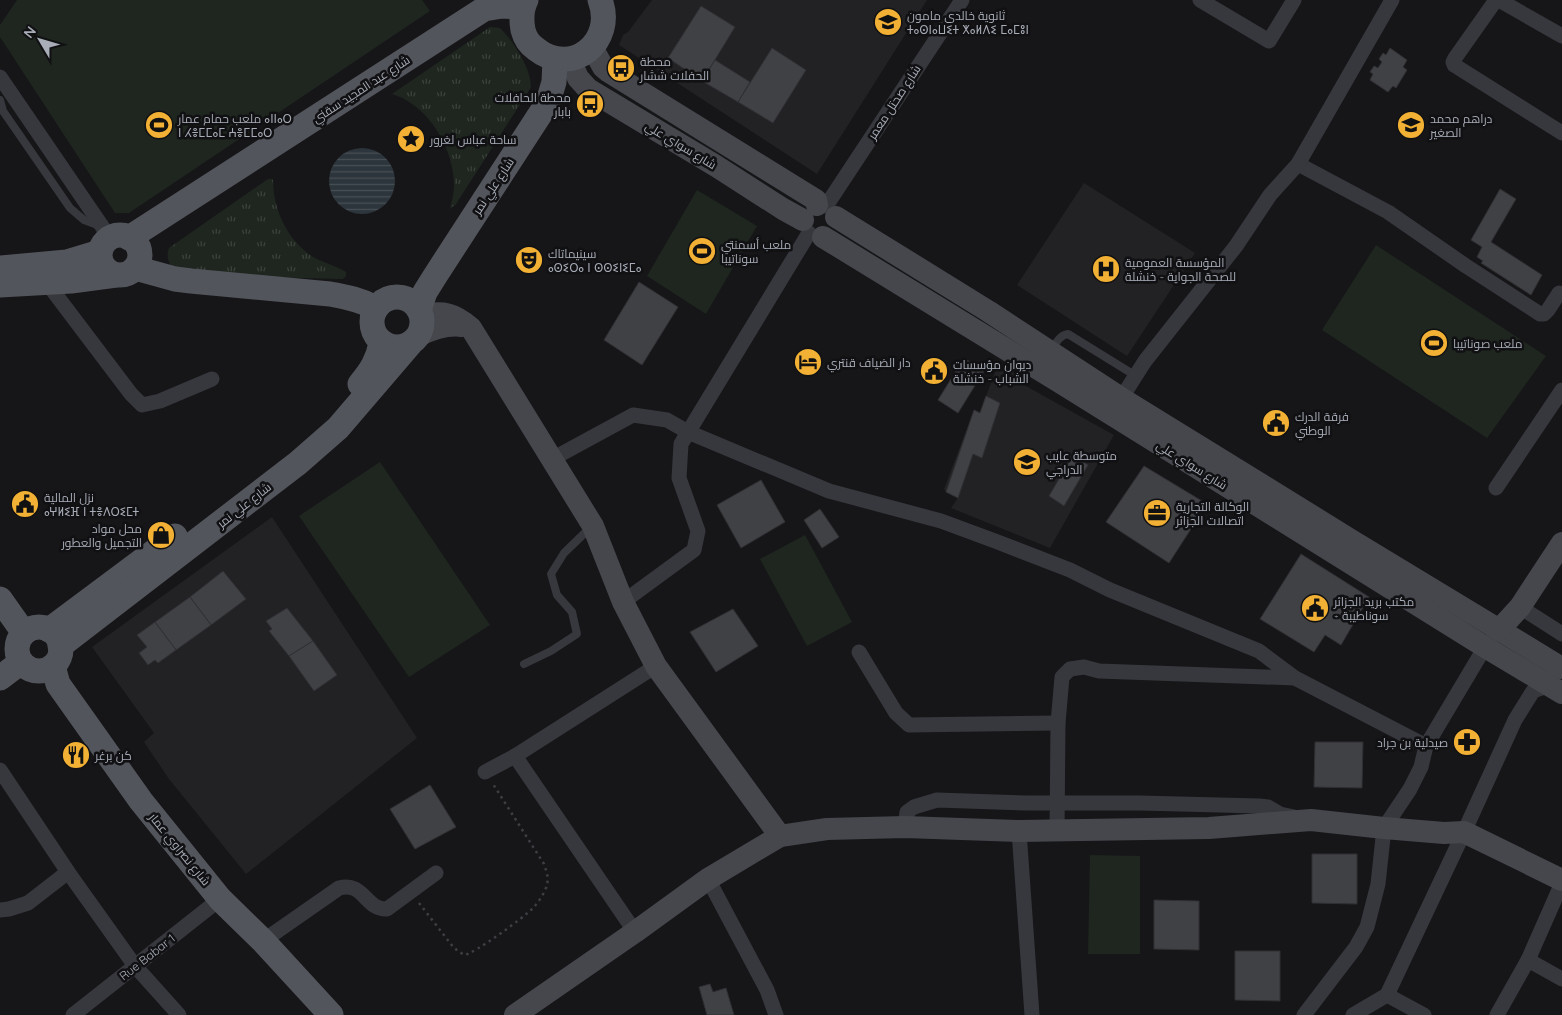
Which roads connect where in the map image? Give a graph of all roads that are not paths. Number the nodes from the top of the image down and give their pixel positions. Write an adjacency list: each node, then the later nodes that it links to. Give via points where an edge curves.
1 (622, 0): 9 (main road)
2 (962, 0): 17 (street, شارع صحتل معمر)
3 (1200, 0): 4 (street, via 1269,41)
4 (1294, 0)
5 (1392, 0): 16 (street)
6 (1497, 0): 10 (street); 15 (street, via 1455,58 1454,65)
7 (524, 4): 8 (main road, شارع عبد المجيد سقني); 12 (main road, via 521,21 531,46 542,54)
8 (486, 5): 18 (main road, شارع عبد المجيد سقني)
9 (602, 11): 11 (main road, via 602,31)
10 (1562, 36)
11 (592, 47): 12 (main road, via 586,53); 17 (main road, شارع سواي علي, via 609,72 816,200)
12 (562, 59): 17 (main road, شارع سواي علي, via 588,89 783,210); 24 (main road, شارع علي نمر, via 548,102 426,292)
13 (1, 84): 18 (street)
14 (0, 100): 18 (lane, via 3,111 70,208)
15 (1562, 133)
16 (1298, 164): 22 (street, via 1388,212 1537,312 1544,314); 27 (street, via 1270,194 1236,246)
17 (819, 220): 26 (main road, شارع سواي علي, via 988,311); 30 (main road, شارع سواي علي, via 1058,381); 31 (street, شارع صحتل معمر)
18 (110, 239): 19 (main road, شارع عبد المجيد سقني, via 78,260); 20 (main road, via 101,262 111,273); 20 (main road, via 134,241 139,251 139,257)
19 (1, 269): 21 (main road, شارع عبد المجيد سقني)
20 (126, 271): 21 (main road, شارع عبد المجيد سقني); 23 (main road, شارع عبد المجيد سقني, via 191,281 330,294)
21 (47, 283): 28 (street, via 142,405 160,401)
22 (1561, 292)
23 (376, 308): 24 (main road, via 381,302 395,297 409,300); 25 (main road, via 372,315 372,330)
24 (417, 326): 25 (main road, via 395,348); 32 (main road, via 430,330 451,325 471,328); 42 (main road, شارع علي نمر, via 338,428 298,463)
25 (381, 342): 42 (main road, شارع علي نمر, via 376,362 365,378 300,445)
26 (1050, 352): 27 (lane, via 1064,334 1068,334); 30 (main road, شارع سواي علي)
27 (1136, 376): 30 (street)
28 (212, 379)
29 (1562, 390): 33 (street)
30 (1116, 407): 41 (main road, شارع سواي علي)
31 (688, 432): 32 (street, via 667,420 633,415); 37 (street, شارع صحتل معمر, via 681,444 680,478 698,531 694,550); 48 (street, via 829,491 941,521 1070,570 1110,590 1260,651)
32 (552, 458): 34 (main road)
33 (1496, 488)
34 (593, 526): 37 (main road); 45 (lane, via 564,553 551,574 557,595 572,612 577,634)
35 (1562, 543): 38 (main road)
36 (0, 599): 39 (main road)
37 (623, 602): 46 (main road)
38 (1520, 607): 40 (street); 41 (main road)
39 (24, 633): 42 (main road, via 36,628); 44 (main road, via 18,644)
40 (1562, 634)
41 (1492, 639): 49 (main road, شارع سواي علي); 51 (street)
42 (54, 647): 44 (main road, via 44,670 26,667); 67 (main road, شارع نصراوي عمار, via 58,684 141,801)
43 (859, 652): 50 (street, via 896,713 910,725)
44 (21, 662): 47 (main road)
45 (524, 664)
46 (656, 666): 52 (street); 62 (main road)
47 (0, 678)
48 (1294, 678): 50 (street, via 1070,668 1062,677); 51 (street)
49 (1559, 682): 61 (street, via 1533,692 1515,720)
50 (1058, 723): 55 (street)
51 (1426, 746): 58 (street, via 1421,767 1410,789)
52 (515, 756): 54 (street); 69 (street)
53 (0, 770): 63 (street)
54 (485, 772)
55 (1057, 803): 56 (street, via 1259,806); 57 (street, via 937,800 907,812); 59 (street)
56 (1310, 820): 58 (main road); 59 (main road, via 1209,828)
57 (905, 827): 60 (main road); 62 (main road, via 827,829)
58 (1384, 828): 61 (main road); 81 (street, via 1378,884 1367,927 1356,947)
59 (1058, 830): 60 (main road)
60 (1019, 831): 80 (street)
61 (1464, 832): 66 (main road); 74 (street)
62 (780, 836): 65 (main road)
63 (68, 872): 68 (street, via 28,903); 72 (street)
64 (436, 873): 70 (street, via 387,909 374,906 351,886 339,888)
65 (708, 879): 69 (main road); 79 (street, via 767,990)
66 (1562, 882): 71 (street)
67 (220, 899): 70 (main road, شارع نصراوي عمار); 72 (street, Rue Babar 1)
68 (0, 910)
69 (635, 932): 78 (main road)
70 (263, 941): 77 (main road, شارع نصراوي عمار)
71 (1528, 960): 73 (street); 84 (street)
72 (135, 966): 75 (street, Rue Babar 1); 76 (street)
73 (1562, 979)
74 (1387, 995): 82 (street); 83 (street)
75 (73, 1015)
76 (179, 1015)
77 (331, 1015)
78 (515, 1015)
79 (776, 1015)
80 (1032, 1015)
81 (1304, 1015)
82 (1353, 1015)
83 (1424, 1015)
84 (1497, 1015)

